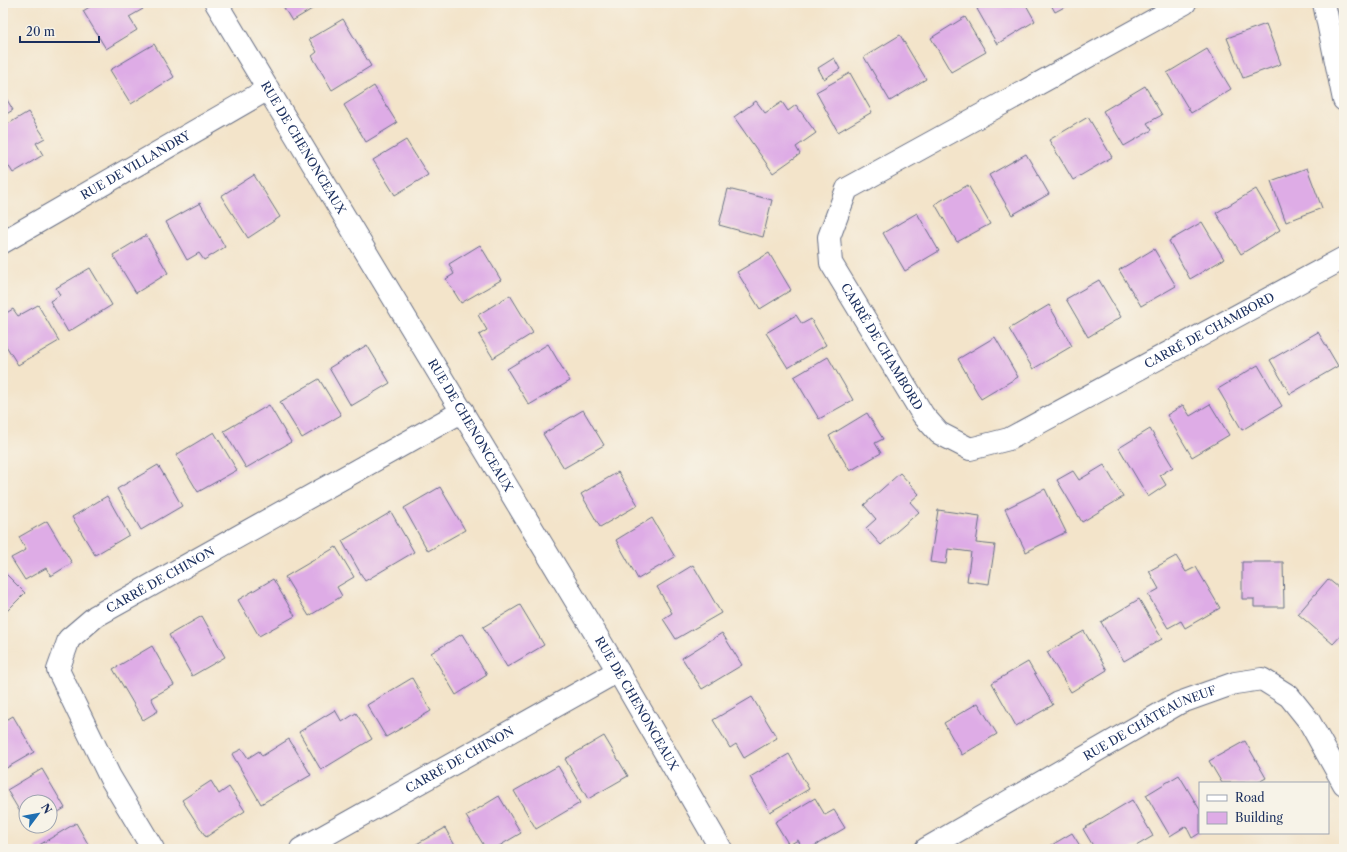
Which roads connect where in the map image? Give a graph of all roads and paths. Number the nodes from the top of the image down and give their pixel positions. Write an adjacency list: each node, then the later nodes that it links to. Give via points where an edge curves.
1 (216, 3): 4 (street, RUE DE CHENONCEAUX)
2 (1185, 3): 7 (street, CARRÉ DE CHAMBORD, via 847,189 829,237 832,263 922,415 938,433 970,449 1009,439)
3 (1324, 3): 5 (street)
4 (268, 90): 6 (street, RUE DE VILLANDRY); 8 (street, RUE DE CHENONCEAUX)
5 (1344, 100)
6 (3, 242)
7 (1344, 258)
8 (462, 411): 9 (street, RUE DE CHENONCEAUX); 11 (street, CARRÉ DE CHINON, via 96,616 69,639 58,670 110,777)
9 (618, 671): 12 (street, CARRÉ DE CHINON); 13 (street, RUE DE CHENONCEAUX)
10 (1344, 784): 14 (street, RUE DE CHÂTEAUNEUF, via 1309,721 1289,696 1262,679 1235,682 1179,703)
11 (153, 849)
12 (301, 849)
13 (721, 849)
14 (926, 849)

